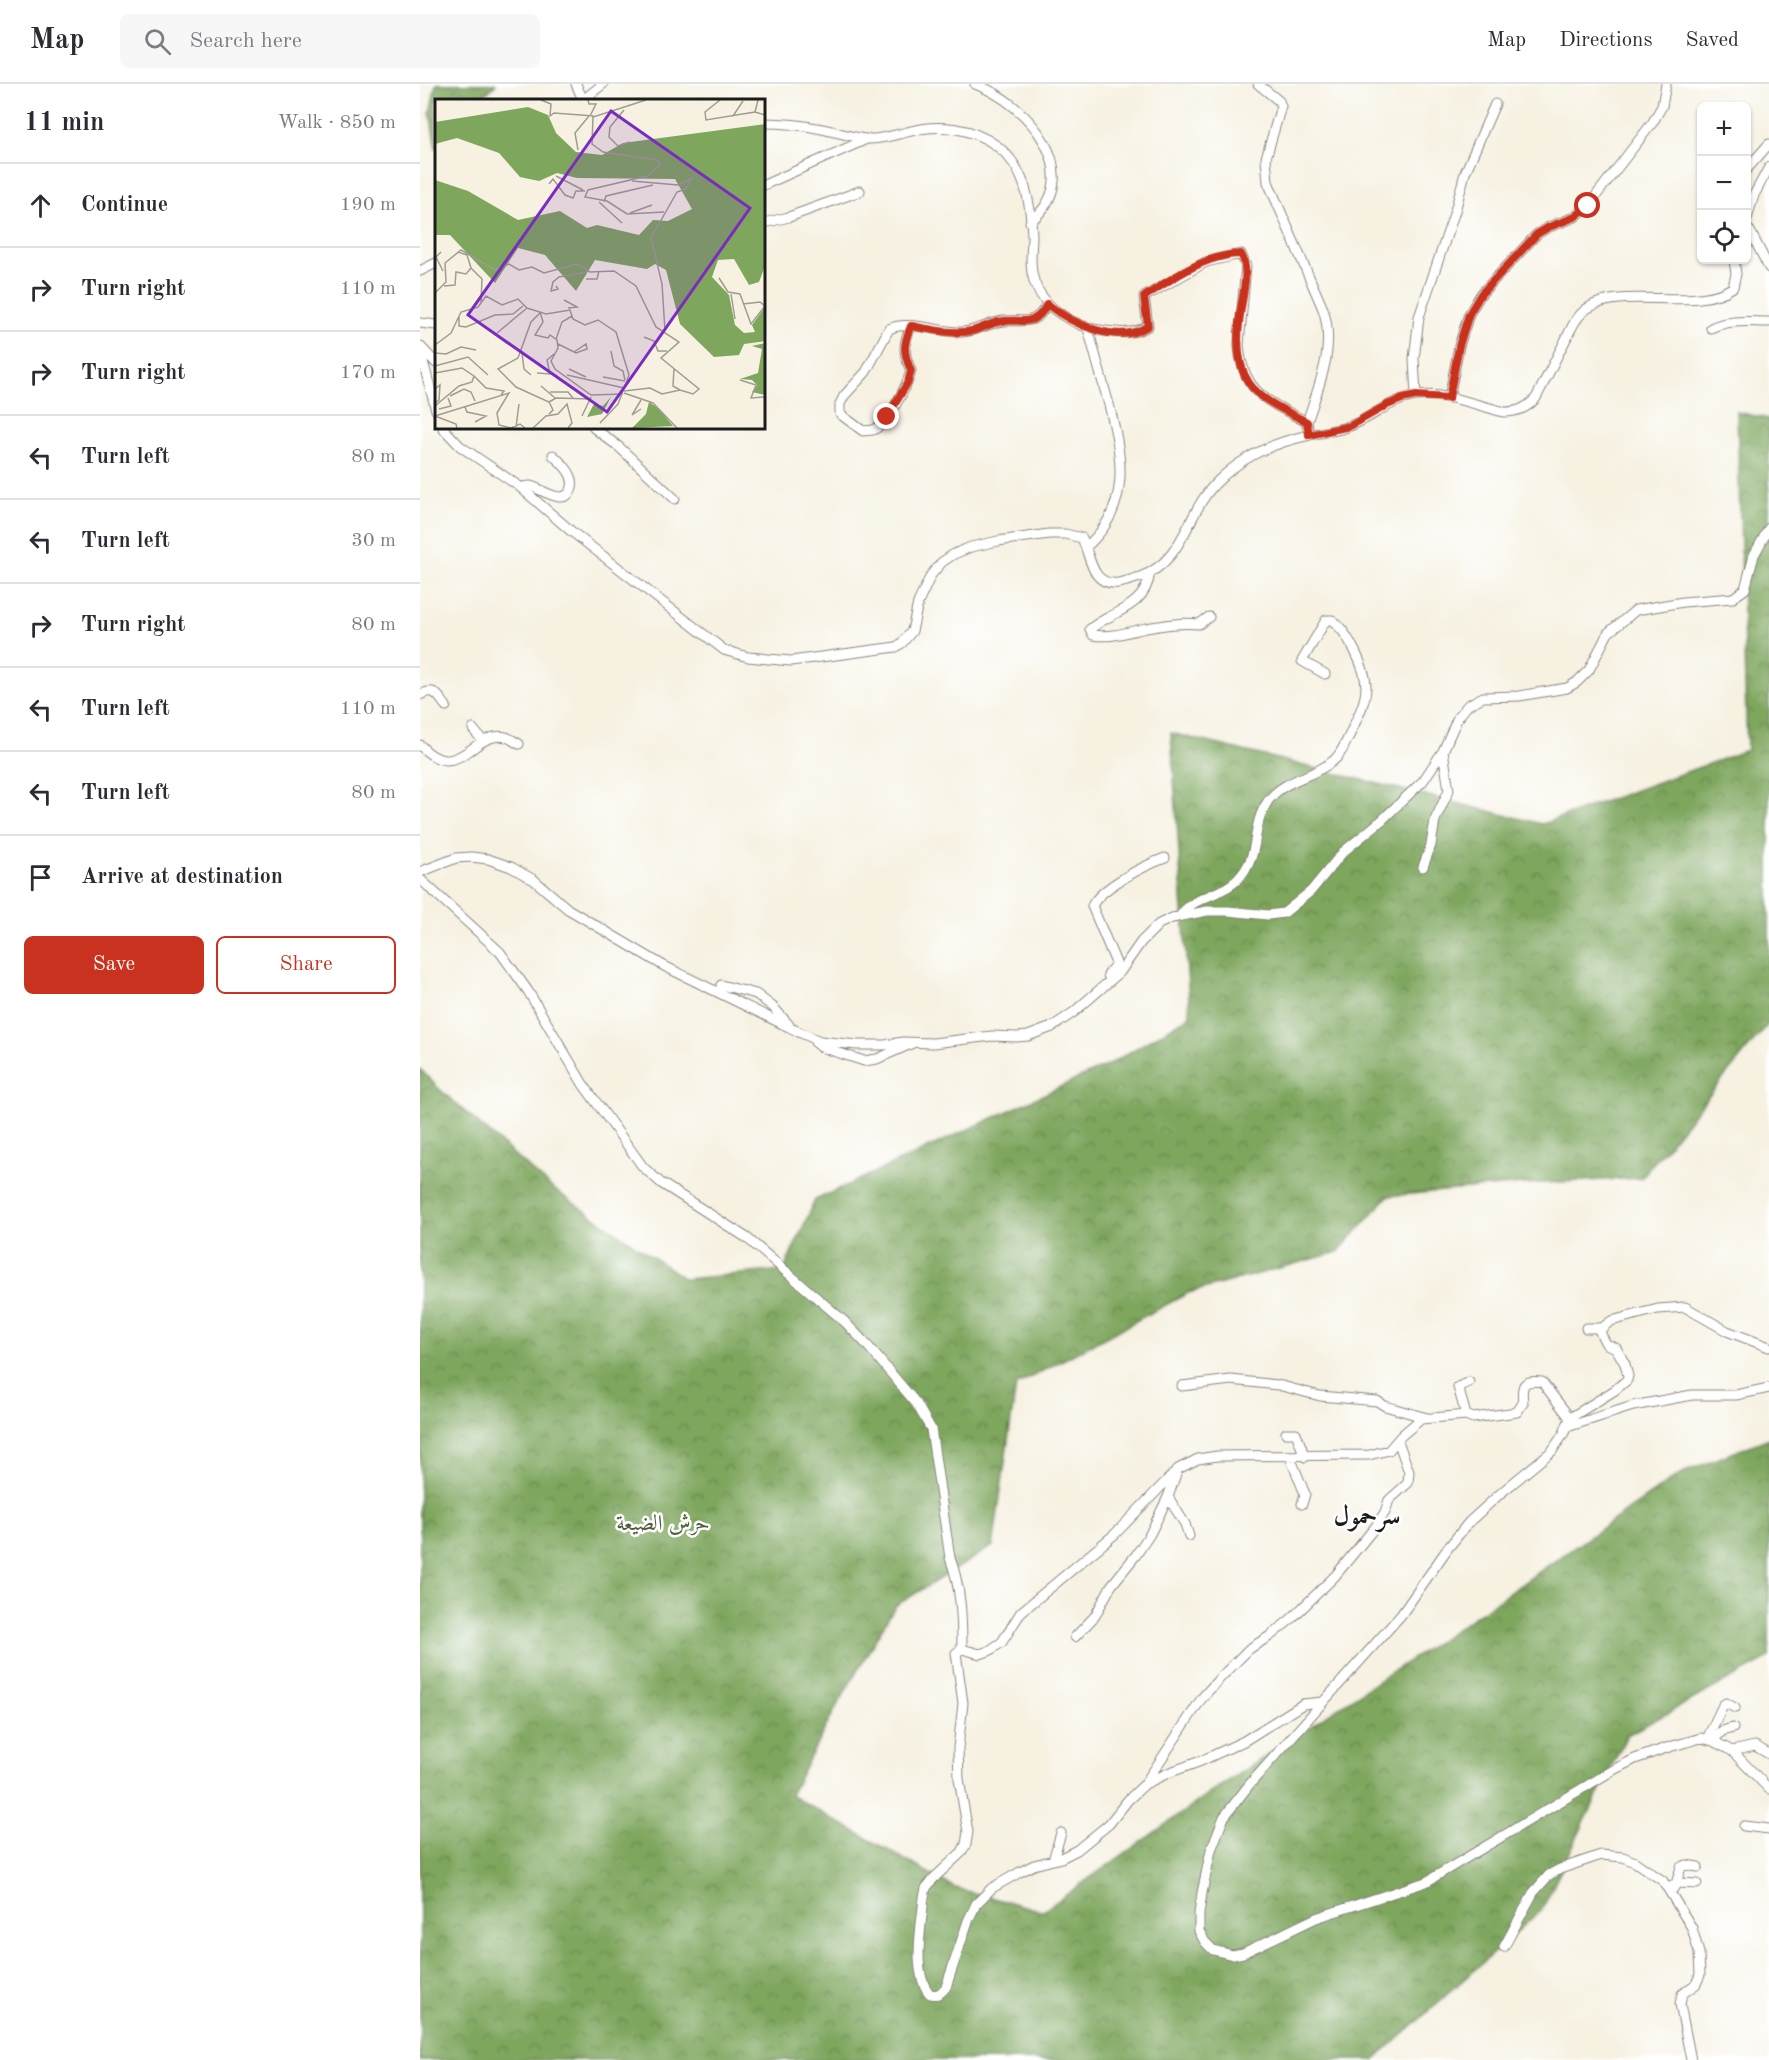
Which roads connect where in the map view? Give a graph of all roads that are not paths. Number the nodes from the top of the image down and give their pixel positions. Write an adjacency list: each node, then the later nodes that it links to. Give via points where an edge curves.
1 (576, 84): 6 (street)
2 (603, 84): 7 (street)
3 (975, 84): 17 (street, via 1012,105 1048,147 1054,186 1043,212)
4 (1257, 84): 36 (street, via 1281,106 1268,149 1268,182 1323,309 1327,328 1323,374)
5 (1666, 84): 34 (street, via 1662,106 1653,122 1588,206 1575,217 1537,234 1481,294 1461,338)
6 (583, 99)
7 (584, 99)
8 (1495, 104): 33 (street, via 1465,173 1419,316 1413,359)
9 (765, 123): 10 (street)
10 (867, 139): 14 (street); 17 (street, via 932,127 954,128 985,138 1014,162 1027,193)
11 (1769, 144): 12 (street)
12 (1751, 164)
13 (1769, 167): 16 (street)
14 (765, 185)
15 (860, 191): 18 (street)
16 (1750, 210)
17 (1030, 222): 24 (street, via 1032,275)
18 (765, 223)
19 (1751, 233): 22 (street)
20 (435, 264): 23 (street)
21 (1734, 264): 34 (street, via 1736,282 1722,293 1696,298 1610,301 1586,309 1575,321 1536,398 1520,410 1504,412)
22 (1769, 268)
23 (420, 271)
24 (1047, 304): 28 (street, via 1032,320 999,322 971,331); 30 (street)
25 (1769, 322): 29 (street, via 1738,322)
26 (420, 323): 27 (street)
27 (435, 325)
28 (911, 326): 28 (street, via 894,326 885,333 866,372 840,404 840,414 863,431 873,430 887,417 908,382 911,371 904,350)
29 (1712, 328)
30 (1088, 329): 36 (street, via 1124,333 1141,330 1148,326 1144,297 1206,261 1241,254 1246,266 1239,344 1246,377 1257,392); 44 (street, via 1121,468 1114,508 1102,530)
31 (420, 348): 32 (street); 35 (street)
32 (435, 362)
33 (1416, 396): 34 (street); 39 (street, via 1392,403 1350,426)
34 (1449, 398)
35 (435, 406)
36 (1307, 422): 39 (street)
37 (444, 429): 41 (street, via 460,446)
38 (595, 429): 42 (street)
39 (1309, 435): 45 (street, via 1263,448 1219,479 1199,504 1177,549)
40 (553, 455): 41 (street, via 568,471 572,480 570,492 558,497 531,486)
41 (520, 487): 44 (street, via 724,651 748,657 791,661 896,647 912,631 918,603 931,575 954,554 998,541 1049,534 1082,538)
42 (675, 499)
43 (1769, 528): 54 (street, via 1740,594 1726,600 1636,610 1608,633 1594,662 1577,682 1551,692 1475,700 1463,709)
44 (1086, 547): 45 (street, via 1095,573 1103,581 1121,583)
45 (1150, 573): 46 (street, via 1134,604 1099,622 1090,629 1093,635 1199,624)
46 (1209, 617)
47 (1325, 674): 59 (street, via 1302,661 1321,626 1332,620 1353,645 1366,687 1362,707 1340,754 1278,790 1259,820 1248,867 1232,884 1186,907)
48 (420, 694): 49 (street, via 434,692)
49 (446, 706)
50 (473, 729): 51 (street)
51 (483, 741): 52 (street, via 506,737); 53 (street, via 450,759 436,759)
52 (519, 744)
53 (420, 745)
54 (1443, 751): 56 (street, via 1449,790 1435,820); 59 (street, via 1423,781 1343,852 1290,910 1277,915 1207,911)
55 (1165, 858): 60 (street, via 1116,883 1092,906 1116,963 1108,975)
56 (1423, 867)
57 (420, 872): 62 (street, via 456,858 471,857 511,867 534,880 568,909 664,966)
58 (420, 879): 83 (street, via 509,963 583,1084 644,1167 661,1183 747,1238 785,1270 853,1330 922,1412 931,1429 959,1598)
59 (1180, 916): 60 (street, via 1159,924)
60 (1110, 980): 64 (street, via 1065,1020 1028,1036)
61 (722, 985): 62 (street, via 756,994)
62 (793, 1029): 63 (street)
63 (808, 1037): 64 (street, via 846,1045); 64 (street, via 821,1047 864,1061)
64 (916, 1042)
65 (1586, 1328): 66 (street)
66 (1602, 1328): 67 (street, via 1611,1321 1658,1309 1685,1307 1727,1331); 73 (street, via 1606,1344 1616,1348 1625,1364 1627,1380)
67 (1769, 1347)
68 (1469, 1382): 71 (street, via 1458,1387)
69 (1182, 1386): 72 (street, via 1231,1380 1263,1383 1320,1396 1377,1401)
70 (1769, 1388): 73 (street, via 1736,1395 1692,1395)
71 (1466, 1414): 72 (street); 73 (street, via 1473,1418 1517,1412 1523,1403 1522,1386 1536,1381 1542,1382)
72 (1427, 1418): 75 (street)
73 (1568, 1423): 84 (street, via 1548,1456 1469,1522 1401,1615)
74 (1286, 1433): 77 (street, via 1296,1433)
75 (1398, 1441): 77 (street, via 1389,1450 1369,1455); 90 (street, via 1408,1483 1389,1500 1364,1543 1319,1592 1218,1680)
76 (1290, 1457): 77 (street); 78 (street, via 1217,1456 1198,1459); 80 (street, via 1305,1494)
77 (1305, 1457)
78 (1178, 1469): 79 (street); 83 (street, via 1115,1534 1028,1605 997,1646 980,1654)
79 (1168, 1497): 81 (street); 82 (street, via 1150,1534 1111,1586 1095,1616)
80 (1302, 1504)
81 (1189, 1536)
82 (1075, 1637)
83 (962, 1648): 95 (street, via 956,1653 963,1704 959,1779 968,1832 962,1852 926,1888 918,1959 930,1994 940,1994 946,1987 960,1940 983,1896 1020,1872)
84 (1323, 1702): 87 (street, via 1234,1802 1217,1832 1202,1893 1199,1931 1204,1942 1222,1954 1243,1953 1316,1918 1426,1882 1635,1759 1701,1738); 90 (street, via 1304,1704 1244,1741)
85 (1735, 1708): 87 (street, via 1723,1705)
86 (1733, 1728): 87 (street)
87 (1710, 1740): 88 (street)
88 (1732, 1751): 89 (street, via 1755,1746); 91 (street)
89 (1769, 1754)
90 (1145, 1784): 95 (street, via 1077,1850)
91 (1769, 1789)
92 (1744, 1826): 93 (street)
93 (1769, 1829)
94 (1061, 1833): 95 (street)
95 (1053, 1860)
96 (1698, 1868): 98 (street, via 1681,1867)
97 (1697, 1884): 98 (street, via 1681,1883)
98 (1672, 1888): 99 (street, via 1623,1857 1601,1855 1574,1864 1549,1875 1533,1893); 100 (street, via 1692,1928 1699,1953 1700,1975 1696,1984 1682,1994 1680,2004)
99 (1504, 1947)
100 (1691, 2060)

